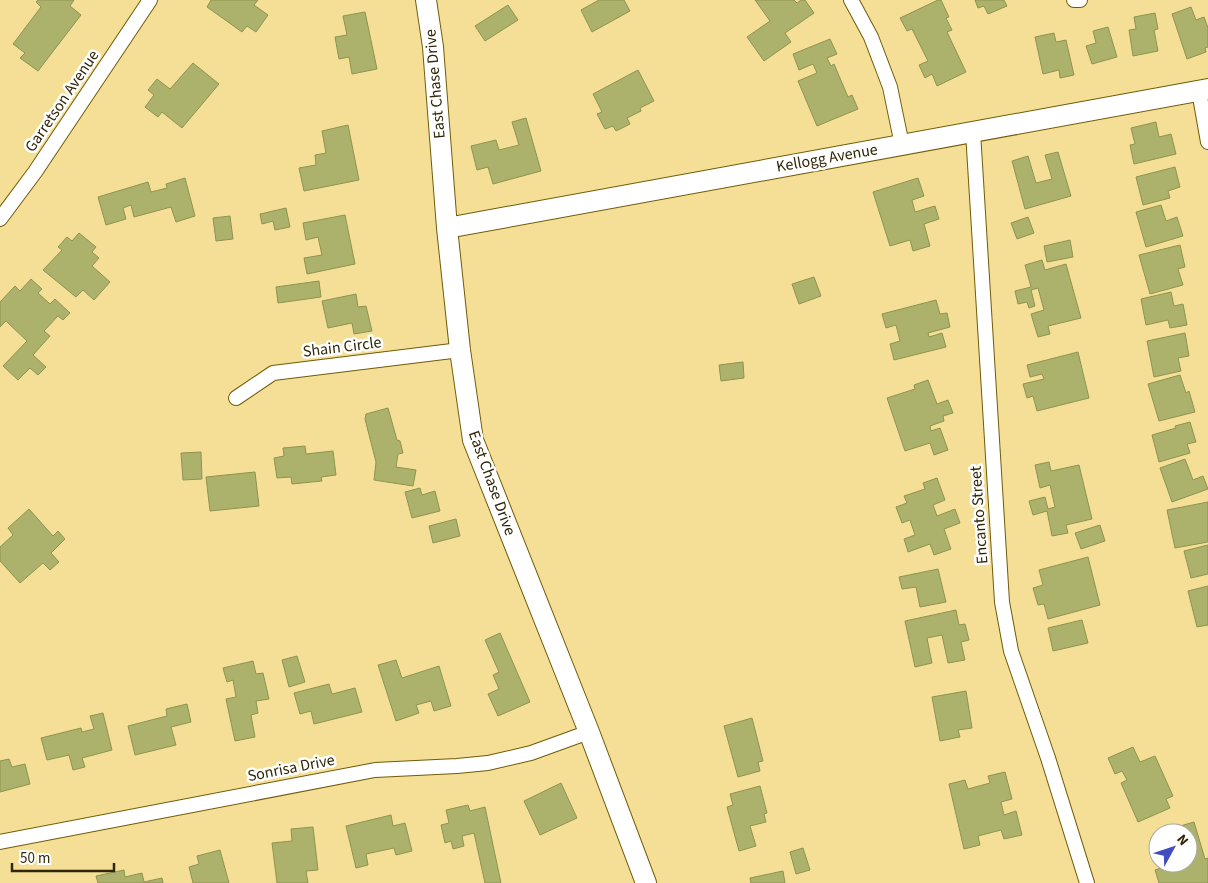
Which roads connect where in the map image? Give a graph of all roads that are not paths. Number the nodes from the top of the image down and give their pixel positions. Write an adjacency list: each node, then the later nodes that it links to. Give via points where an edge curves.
1 (150, 0): 10 (street, Garretson Avenue)
2 (426, 0): 11 (street, East Chase Drive, via 433,47)
3 (851, 0): 9 (street, via 871,37 890,87)
4 (1074, 0): 5 (street)
5 (1080, 0)
6 (1204, 90): 7 (street, Kellogg Avenue); 8 (street)
7 (973, 132): 9 (street, Kellogg Avenue); 17 (street, Encanto Street, via 1002,602 1011,651)
8 (1208, 142)
9 (902, 145): 11 (street, Kellogg Avenue)
10 (0, 219)
11 (447, 228): 12 (street, East Chase Drive)
12 (460, 350): 13 (street, Shain Circle, via 274,374); 14 (street, East Chase Drive, via 473,440)
13 (236, 398)
14 (588, 732): 15 (street, Sonrisa Drive, via 531,753 488,763 375,770); 16 (street, East Chase Drive)
15 (0, 842)
16 (646, 883)
17 (1087, 883)

